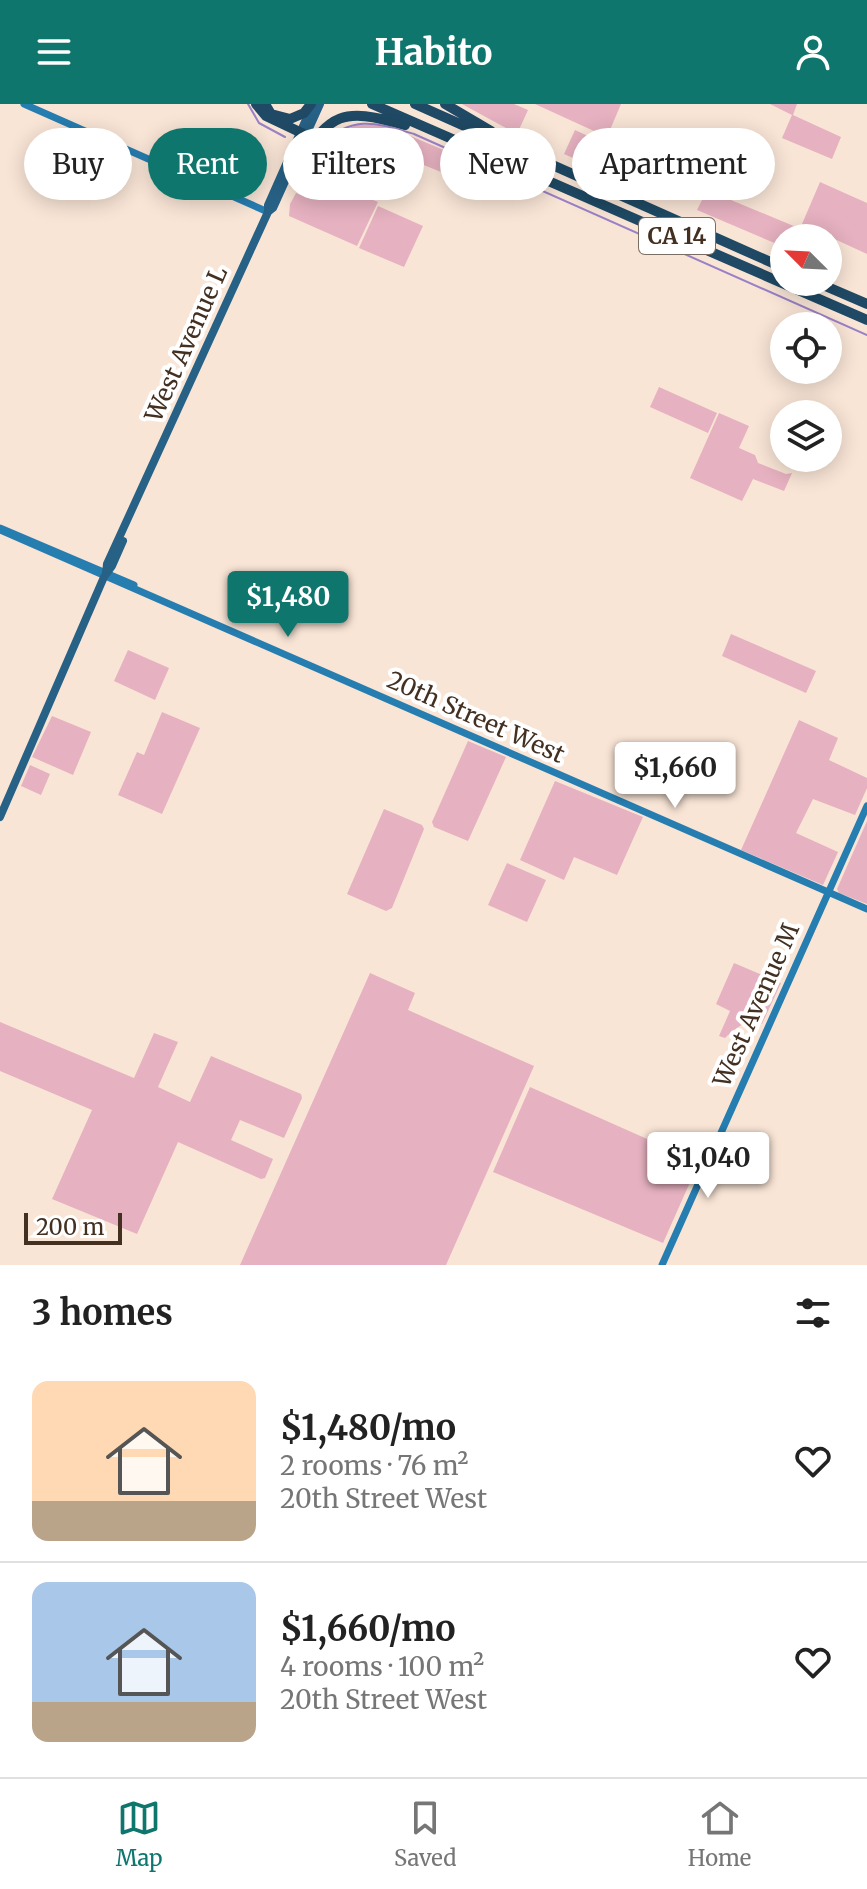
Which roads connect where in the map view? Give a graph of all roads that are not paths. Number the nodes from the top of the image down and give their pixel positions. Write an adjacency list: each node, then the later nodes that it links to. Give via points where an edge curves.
1 (24, 104): 21 (main road)
2 (256, 104): 9 (highway, via 266,116)
3 (265, 104): 4 (highway, via 271,114 290,119)
4 (312, 104): 10 (main road, West Avenue L)
5 (320, 104): 11 (main road, West Avenue L)
6 (372, 104): 16 (highway, CA 14)
7 (415, 104): 14 (highway, CA 14)
8 (445, 104): 15 (highway)
9 (291, 128)
10 (305, 128)
11 (306, 128)
12 (324, 128): 13 (highway, via 357,113)
13 (416, 128)
14 (470, 128)
15 (488, 128)
16 (440, 134)
17 (556, 166): 22 (highway, CA 14)
18 (283, 175): 21 (main road, West Avenue L)
19 (556, 185): 25 (highway, CA 14)
20 (283, 187): 21 (main road, West Avenue L)
21 (268, 212): 27 (main road, West Avenue L)
22 (770, 262)
23 (842, 294): 24 (highway)
24 (867, 303)
25 (866, 320)
26 (0, 529): 27 (main road, 20th Street West)
27 (105, 575): 29 (main road, West Avenue L); 30 (main road, 20th Street West)
28 (867, 806): 30 (main road, West Avenue M)
29 (0, 817)
30 (828, 893): 31 (main road, 20th Street West); 32 (main road, West Avenue M)
31 (867, 909)
32 (662, 1265)

